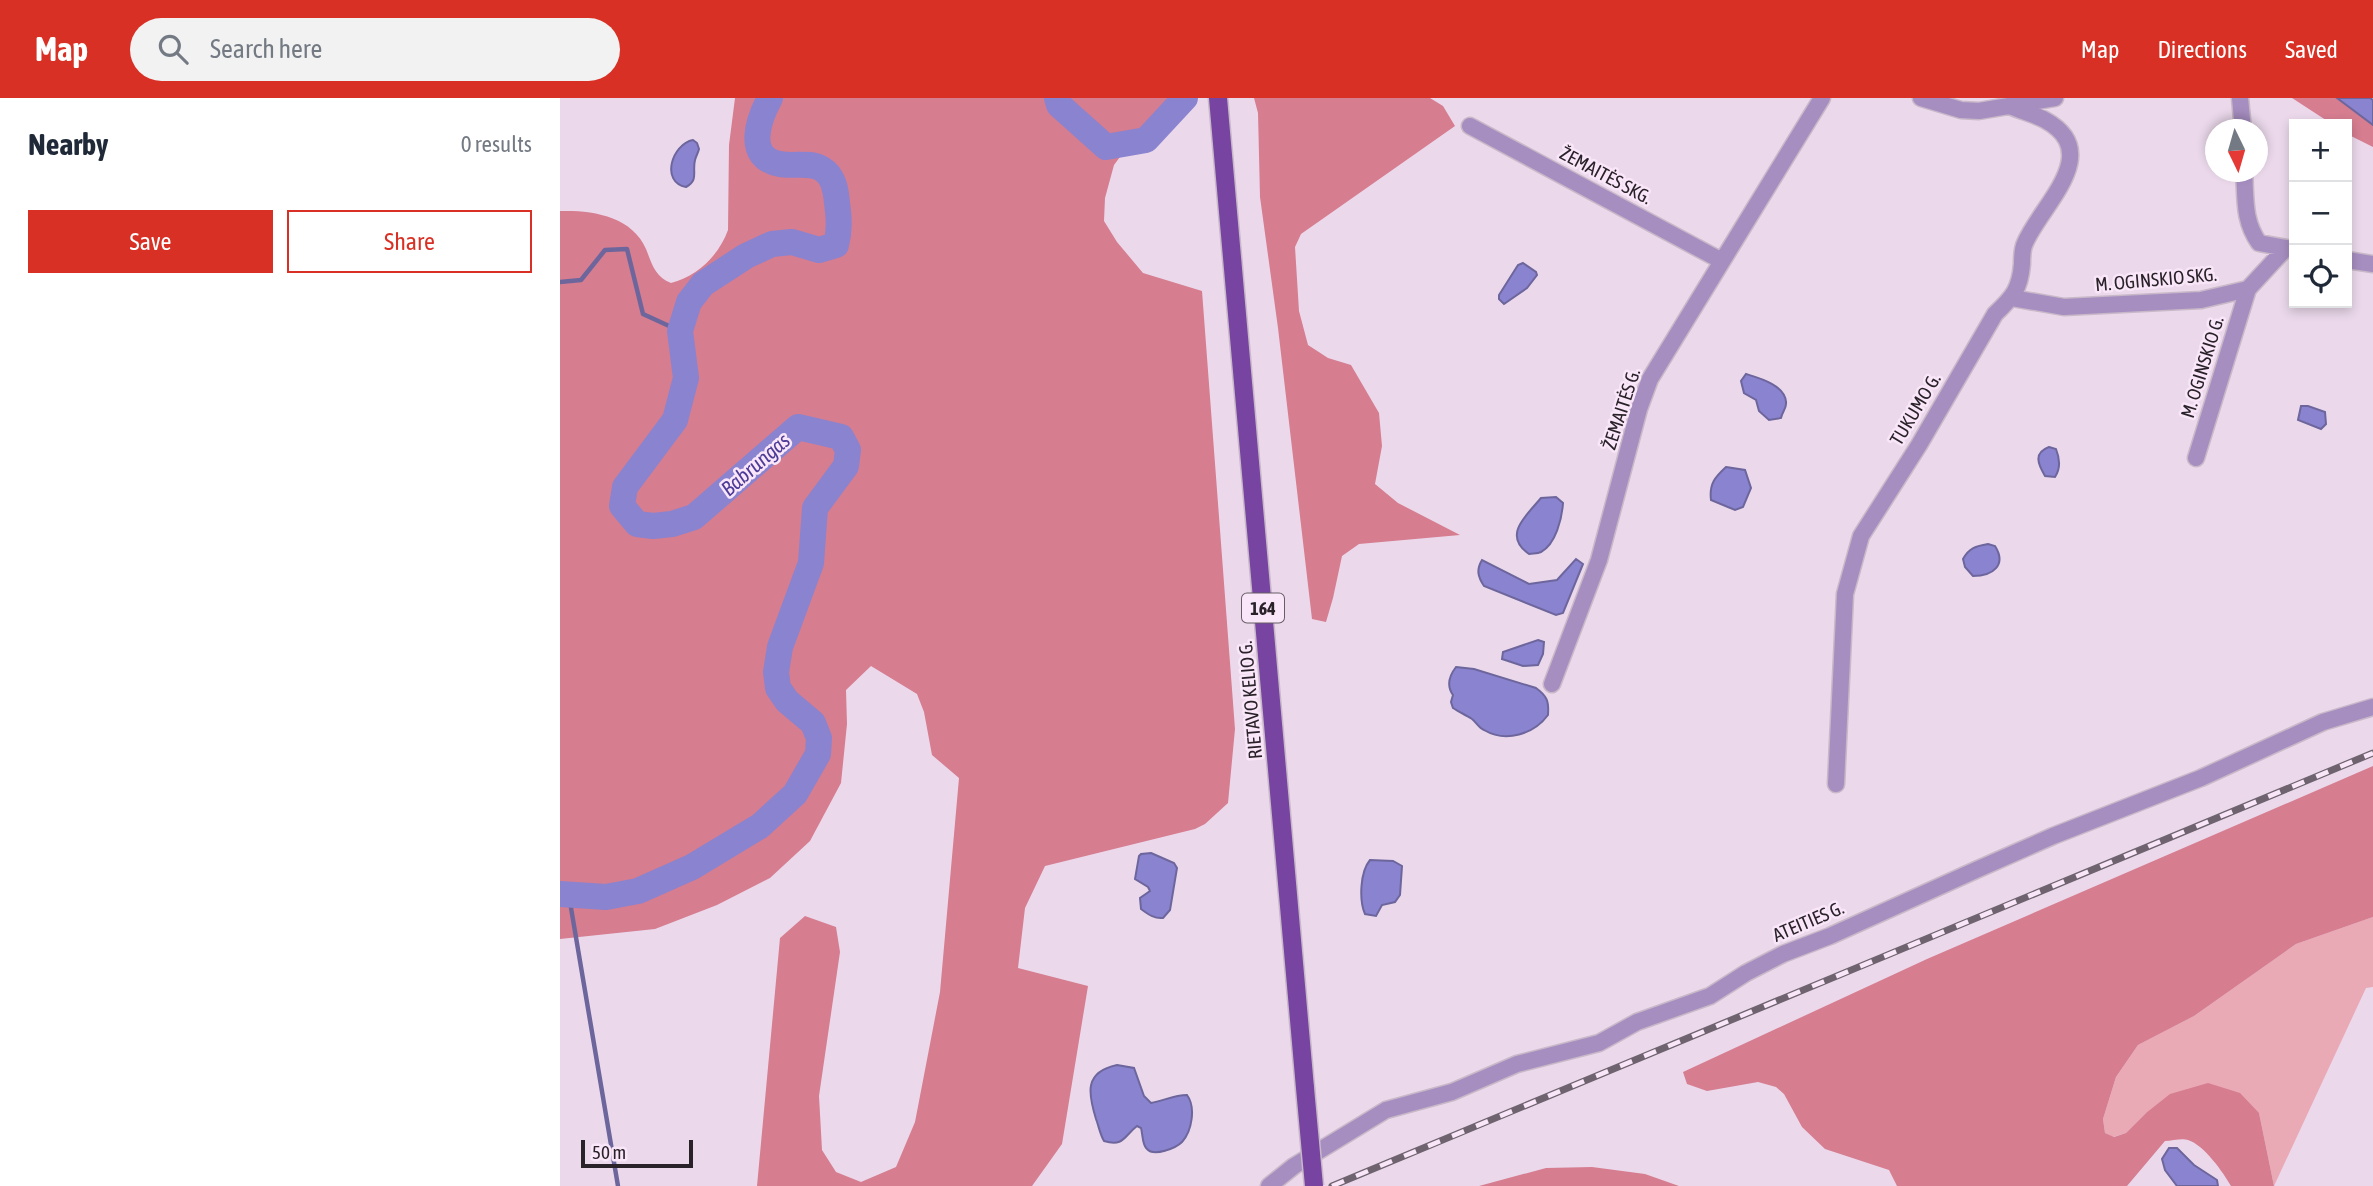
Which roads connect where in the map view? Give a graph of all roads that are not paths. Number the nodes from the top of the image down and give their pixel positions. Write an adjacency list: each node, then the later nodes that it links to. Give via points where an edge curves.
1 (1218, 98): 22 (main road, RIETAVO KELIO G. / 164, bridge)
2 (1822, 98): 12 (street, ŽEMAITĖS G.)
3 (1921, 98): 6 (street, via 1961,110)
4 (2055, 98): 6 (street)
5 (2240, 98): 7 (street)
6 (2010, 106): 16 (street, TUKUMO G., via 2046,121 2062,134 2072,154 2067,174 2023,245 2021,280)
7 (2242, 119)
8 (1470, 126): 12 (street, ŽEMAITĖS SKG.)
9 (2245, 182): 10 (street, via 2249,229 2259,243)
10 (2289, 249)
11 (2289, 250): 15 (street)
12 (1722, 261): 18 (street, ŽEMAITĖS G., via 1650,379 1599,560)
13 (2352, 261): 14 (street)
14 (2373, 264)
15 (2248, 289): 16 (street, M. OGINSKIO SKG., via 2201,300 2064,307); 17 (street, M. OGINSKIO G.)
16 (2012, 298): 20 (street, TUKUMO G., via 1995,314 1861,536 1846,594)
17 (2196, 458)
18 (1552, 684)
19 (2373, 706): 21 (street, ATEITIES G., via 2323,722 2201,778 2020,850 1783,954 1710,996 1637,1022 1599,1043 1517,1064 1452,1092 1386,1110)
20 (1836, 784)
21 (1269, 1186)
22 (1314, 1186)

